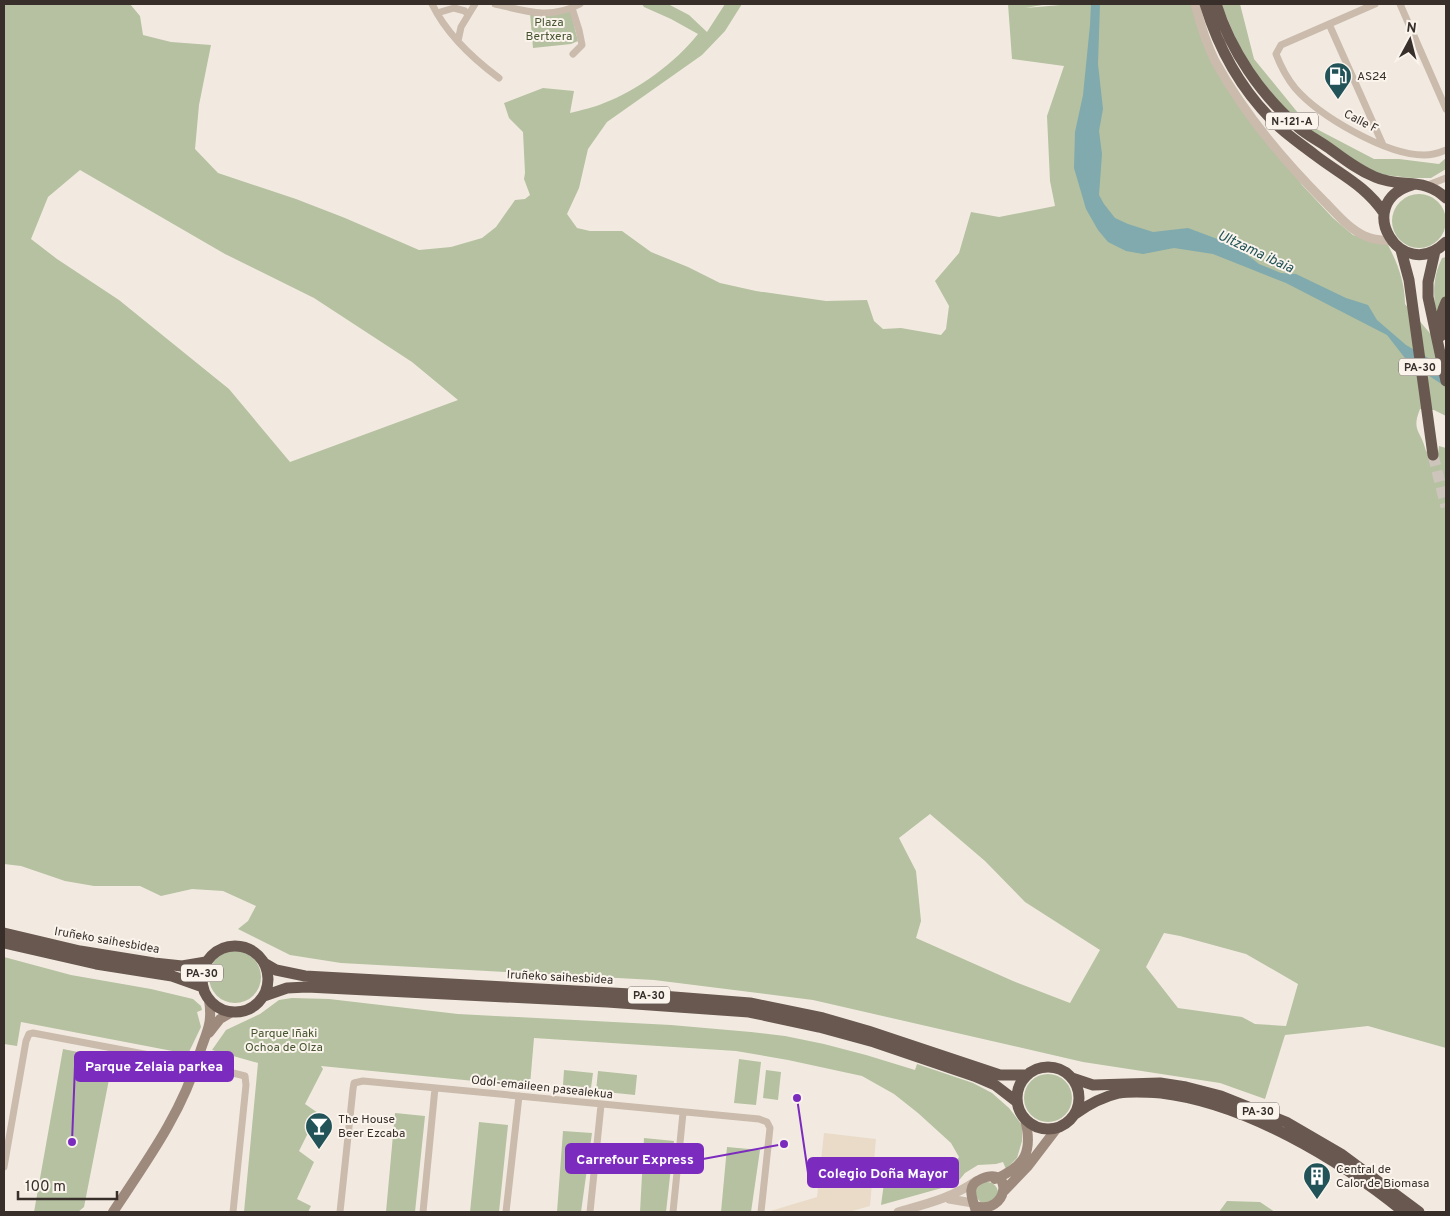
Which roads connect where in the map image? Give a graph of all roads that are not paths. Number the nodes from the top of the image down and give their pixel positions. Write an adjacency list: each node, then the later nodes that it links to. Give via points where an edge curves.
1 (432, 4): 13 (street)
2 (475, 4): 14 (street)
3 (495, 4): 12 (street, via 530,13)
4 (551, 4): 12 (street)
5 (580, 4): 11 (street)
6 (1195, 4): 27 (street, via 1204,37 1215,60 1267,137 1306,183 1346,223)
7 (1205, 4): 25 (highway, N-121-A, via 1226,56 1243,85 1274,122 1362,187)
8 (1216, 4): 23 (highway, N-121-A, via 1224,29 1253,79 1299,128 1375,177)
9 (1375, 4): 15 (street)
10 (1400, 4): 19 (street)
11 (572, 8): 12 (street); 17 (street, via 582,45)
12 (549, 12)
13 (437, 13): 14 (street, via 454,8 465,10); 16 (street)
14 (468, 15): 16 (street)
15 (1329, 24): 20 (street); 20 (street, Calle F, via 1281,44 1276,54 1282,70 1309,102 1354,132)
16 (458, 41): 18 (street, via 470,55)
17 (573, 54)
18 (500, 78)
19 (1446, 108)
20 (1383, 144): 21 (street, Calle F, via 1423,155)
21 (1446, 150)
22 (1446, 178): 23 (street)
23 (1422, 185): 24 (highway, via 1437,189); 25 (highway, PA-30, via 1402,188 1395,193)
24 (1446, 198)
25 (1384, 214): 26 (highway, PA-30)
26 (1384, 227): 27 (street, via 1377,235); 28 (highway, PA-30)
27 (1364, 236): 28 (street)
28 (1391, 241): 30 (highway, PA-30)
29 (1442, 247): 30 (highway, PA-30, via 1418,255); 32 (highway, PA-30, via 1428,282 1428,297)
30 (1400, 250): 35 (highway, PA-30, via 1409,280)
31 (1446, 302): 32 (highway)
32 (1438, 334): 33 (highway); 34 (highway, PA-30)
33 (1446, 360)
34 (1446, 381)
35 (1433, 455)
36 (4, 933): 38 (highway, Iruñeko saihesbidea / PA-30, via 154,964 182,966)
37 (4, 943): 40 (highway, Iruñeko saihesbidea / PA-30, via 96,964 172,976)
38 (206, 962): 39 (highway, PA-30, via 221,948 235,946 250,949); 40 (highway, PA-30)
39 (264, 962): 41 (highway, via 268,985); 46 (highway, Iruñeko saihesbidea / PA-30, via 276,970 305,976 750,1003 823,1018 1000,1075)
40 (202, 987): 42 (highway, PA-30)
41 (264, 996): 43 (highway, PA-30, via 250,1009); 50 (highway, Iruñeko saihesbidea / PA-30, via 287,988 307,987 749,1012 874,1042 974,1076 995,1085)
42 (209, 1000): 43 (highway, PA-30, via 215,1006); 44 (main road, via 211,1013)
43 (232, 1012): 44 (main road, via 220,1019)
44 (207, 1036): 45 (main road)
45 (197, 1064): 56 (street, via 30,1034 26,1041); 62 (main road, via 166,1131); 63 (street, via 245,1076)
46 (1026, 1075): 47 (highway, PA-30, via 1035,1069 1055,1067); 50 (highway, via 1020,1083)
47 (1072, 1078): 53 (highway, via 1079,1096); 73 (highway, PA-30, via 1093,1085 1160,1083 1221,1096 1286,1122 1342,1154)
48 (435, 1088): 49 (street, Odol-emaileen pasealekua); 64 (street, Odol-emaileen pasealekua, via 363,1080 354,1083); 65 (street)
49 (519, 1096): 51 (street, Odol-emaileen pasealekua); 66 (street)
50 (1017, 1102): 54 (highway, PA-30)
51 (601, 1105): 52 (street, Odol-emaileen pasealekua); 67 (street)
52 (683, 1113): 68 (street); 69 (street, Odol-emaileen pasealekua, via 767,1122 770,1128)
53 (1075, 1114): 55 (highway, PA-30); 72 (highway, PA-30, via 1095,1100 1120,1093 1148,1092 1228,1109 1283,1133 1341,1166)
54 (1025, 1119): 55 (highway, via 1039,1128); 57 (main road, via 1029,1134 1026,1154 1012,1171)
55 (1057, 1128): 59 (main road)
56 (4, 1167)
57 (995, 1179): 58 (main road); 59 (main road)
58 (976, 1181): 60 (street); 61 (main road, via 970,1194)
59 (1004, 1191): 71 (main road, via 1003,1201)
60 (947, 1199): 61 (street, via 961,1200); 70 (street)
61 (974, 1207): 71 (main road)
62 (113, 1212)
63 (233, 1212)
64 (340, 1212)
65 (422, 1212)
66 (506, 1212)
67 (590, 1212)
68 (673, 1212)
69 (761, 1212)
70 (898, 1212)
71 (992, 1212)
72 (1404, 1212)
73 (1419, 1212)

